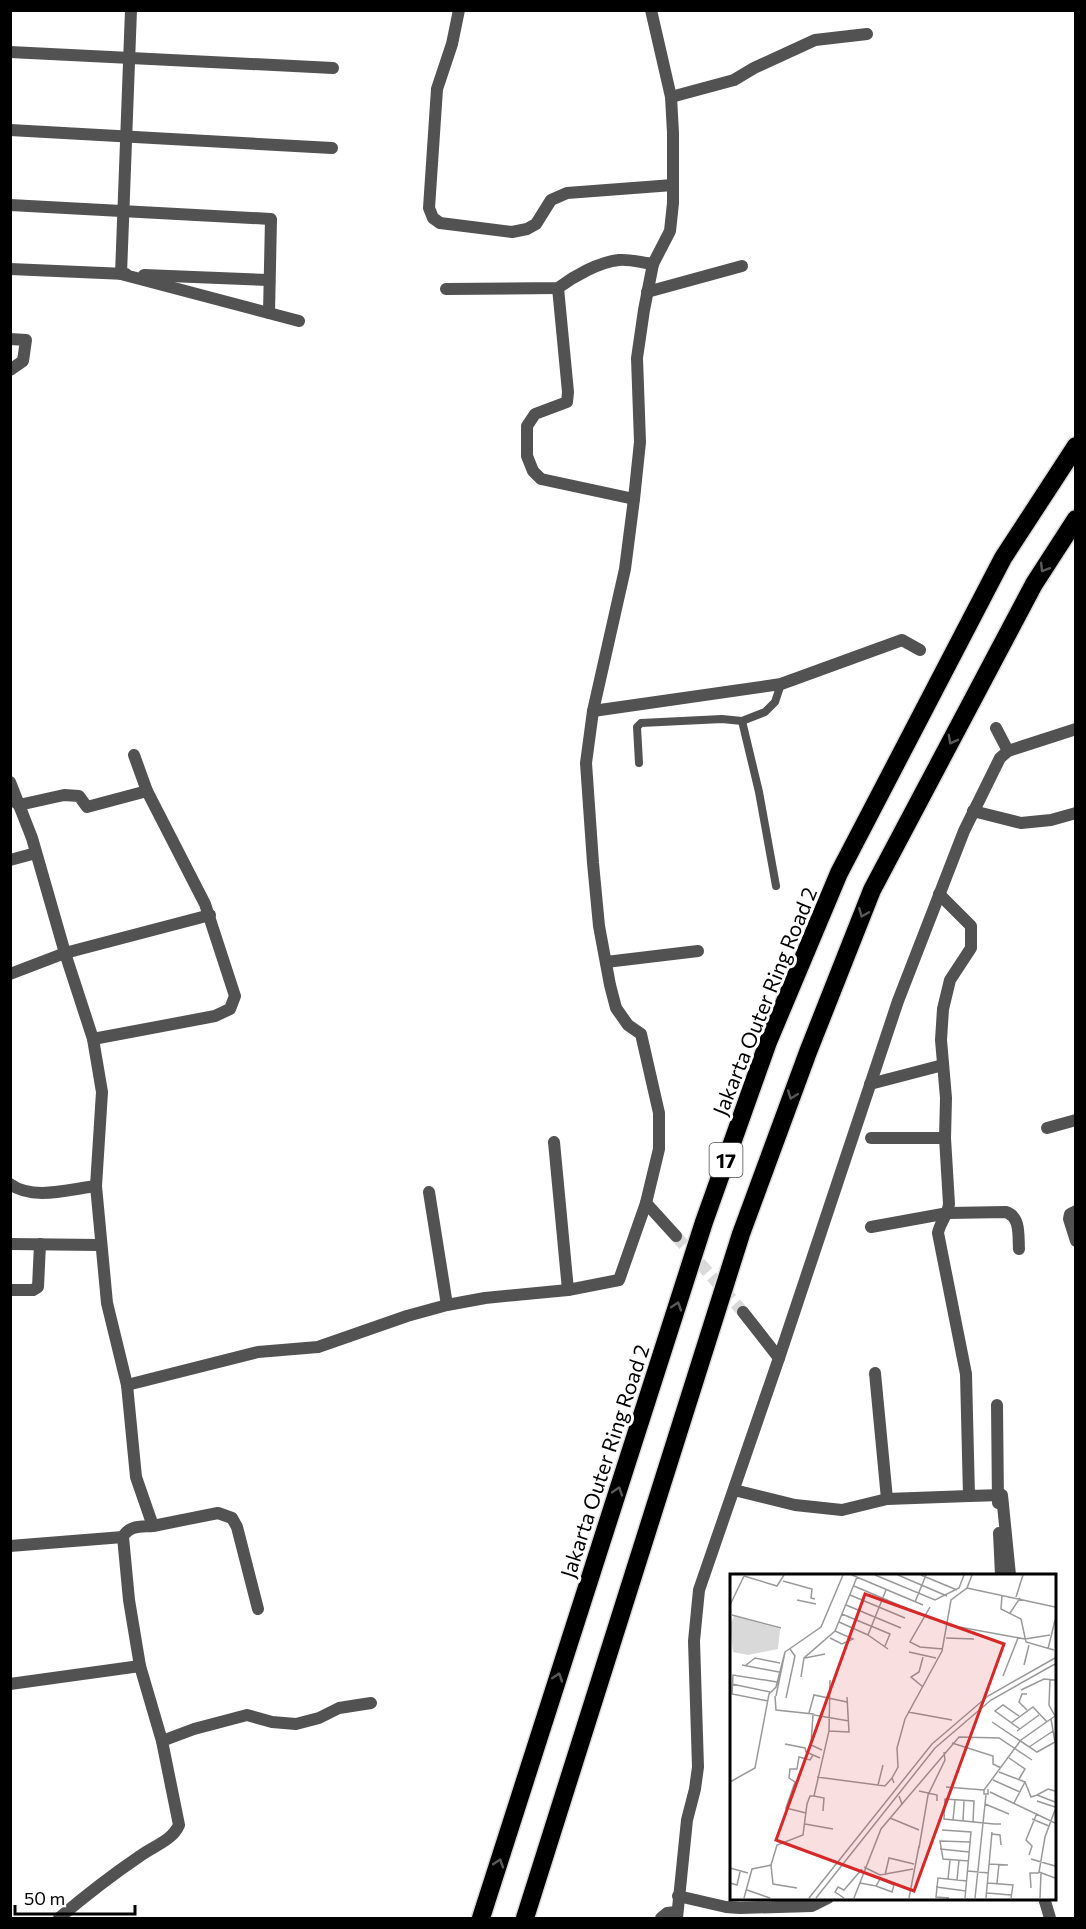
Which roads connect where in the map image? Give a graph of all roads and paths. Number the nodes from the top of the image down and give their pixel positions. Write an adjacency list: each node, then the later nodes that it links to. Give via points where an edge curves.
1 (131, 10): 6 (street)
2 (459, 10): 12 (street, via 437,89 429,208 433,218 440,223 512,232 536,224 550,200 567,193)
3 (651, 10): 8 (street)
4 (867, 34): 8 (street, via 815,40 734,80)
5 (10, 52): 6 (street)
6 (129, 58): 7 (street); 10 (street)
7 (333, 68)
8 (671, 97): 12 (street)
9 (10, 130): 10 (street)
10 (126, 136): 11 (street); 14 (street)
11 (332, 148)
12 (673, 185): 15 (street, via 670,231)
13 (10, 205): 14 (street)
14 (123, 211): 18 (street); 19 (street, via 271,219)
15 (653, 264): 20 (street, via 620,260 600,265); 22 (street)
16 (742, 266): 22 (street)
17 (10, 269): 18 (street)
18 (121, 274): 19 (street); 23 (street)
19 (270, 280): 23 (street)
20 (558, 288): 21 (street); 28 (street, via 567,402 535,414 526,426 532,471 541,479)
21 (446, 290)
22 (648, 292): 28 (street, via 637,358 640,442)
23 (269, 313): 24 (street)
24 (299, 321)
25 (10, 339): 26 (street, via 27,340 23,361)
26 (10, 370)
27 (1076, 446): 100 (highway, Jakarta Outer Ring Road 2 / 17, one-way to 27, via 704,1222 768,1042 839,873 1003,558)
28 (634, 499): 32 (street, via 625,569)
29 (1076, 519): 101 (highway, 17, one-way to 101, via 1034,584 872,890 808,1052 741,1234)
30 (920, 650): 31 (street, via 902,640)
31 (781, 684): 32 (street); 33 (lane, via 775,702)
32 (593, 711): 51 (street, via 586,763 599,926)
33 (742, 721): 38 (lane, via 641,723 637,728); 46 (lane)
34 (996, 728): 36 (street)
35 (1076, 729): 36 (street)
36 (1008, 751): 42 (street, via 1000,758)
37 (134, 755): 40 (street)
38 (639, 763)
39 (10, 782): 41 (street)
40 (147, 791): 41 (street, via 87,807 79,796); 48 (street)
41 (15, 802): 44 (street)
42 (973, 811): 43 (street, via 1021,823); 47 (street)
43 (1076, 813)
44 (36, 853): 45 (street); 50 (street)
45 (10, 860)
46 (776, 886)
47 (939, 894): 54 (street, via 971,926 971,948 950,980 943,1009); 55 (street)
48 (210, 915): 50 (street); 53 (street, via 235,996 230,1009 215,1016)
49 (698, 951): 51 (street)
50 (65, 953): 52 (street); 53 (street)
51 (606, 962): 64 (street, via 616,1008 628,1025 641,1034 659,1113 659,1149)
52 (10, 974)
53 (93, 1039): 62 (street, via 102,1092)
54 (943, 1065): 55 (street); 59 (street)
55 (870, 1084): 78 (street)
56 (1076, 1120): 57 (street)
57 (1047, 1128)
58 (871, 1138): 59 (street)
59 (945, 1138): 66 (street)
60 (554, 1142): 75 (street)
61 (10, 1184): 62 (street, via 30,1193)
62 (96, 1186): 72 (street)
63 (429, 1192): 76 (street)
64 (646, 1203): 68 (street); 75 (street, via 619,1280)
65 (1076, 1211): 69 (street, via 1069,1219)
66 (948, 1214): 67 (street); 73 (street, via 1012,1214); 83 (street, via 938,1233 966,1374)
67 (871, 1227)
68 (676, 1236)
69 (1076, 1242)
70 (10, 1244): 71 (street)
71 (40, 1244): 72 (street); 74 (street, via 38,1287)
72 (100, 1245): 80 (street, via 107,1303)
73 (1019, 1249)
74 (10, 1290)
75 (568, 1290): 76 (street)
76 (447, 1305): 80 (street, via 318,1347 258,1352)
77 (742, 1312): 78 (street)
78 (779, 1359): 81 (street)
79 (875, 1373): 84 (street)
80 (127, 1385): 85 (street, via 136,1477)
81 (734, 1490): 84 (street, via 795,1505 842,1510); 95 (street, via 699,1590 694,1641 698,1767)
82 (1002, 1495): 83 (street); 88 (street, via 997,1406); 89 (street)
83 (969, 1496): 84 (street)
84 (886, 1499)
85 (153, 1526): 86 (street, via 132,1528); 90 (street, via 218,1513 232,1518)
86 (123, 1537): 87 (street); 91 (street)
87 (10, 1546)
88 (1001, 1574)
89 (1010, 1574)
90 (258, 1609)
91 (140, 1666): 92 (street); 94 (street)
92 (10, 1684)
93 (370, 1703): 94 (street, via 339,1707 296,1724 247,1715)
94 (162, 1741): 99 (street, via 179,1825 176,1832)
95 (678, 1896): 96 (street, via 740,1908 812,1906); 98 (street)
96 (826, 1899)
97 (1044, 1899): 103 (street)
98 (676, 1915): 102 (street, via 667,1913)
99 (59, 1918)
100 (481, 1918)
101 (525, 1918)
102 (661, 1918)
103 (1050, 1918)

